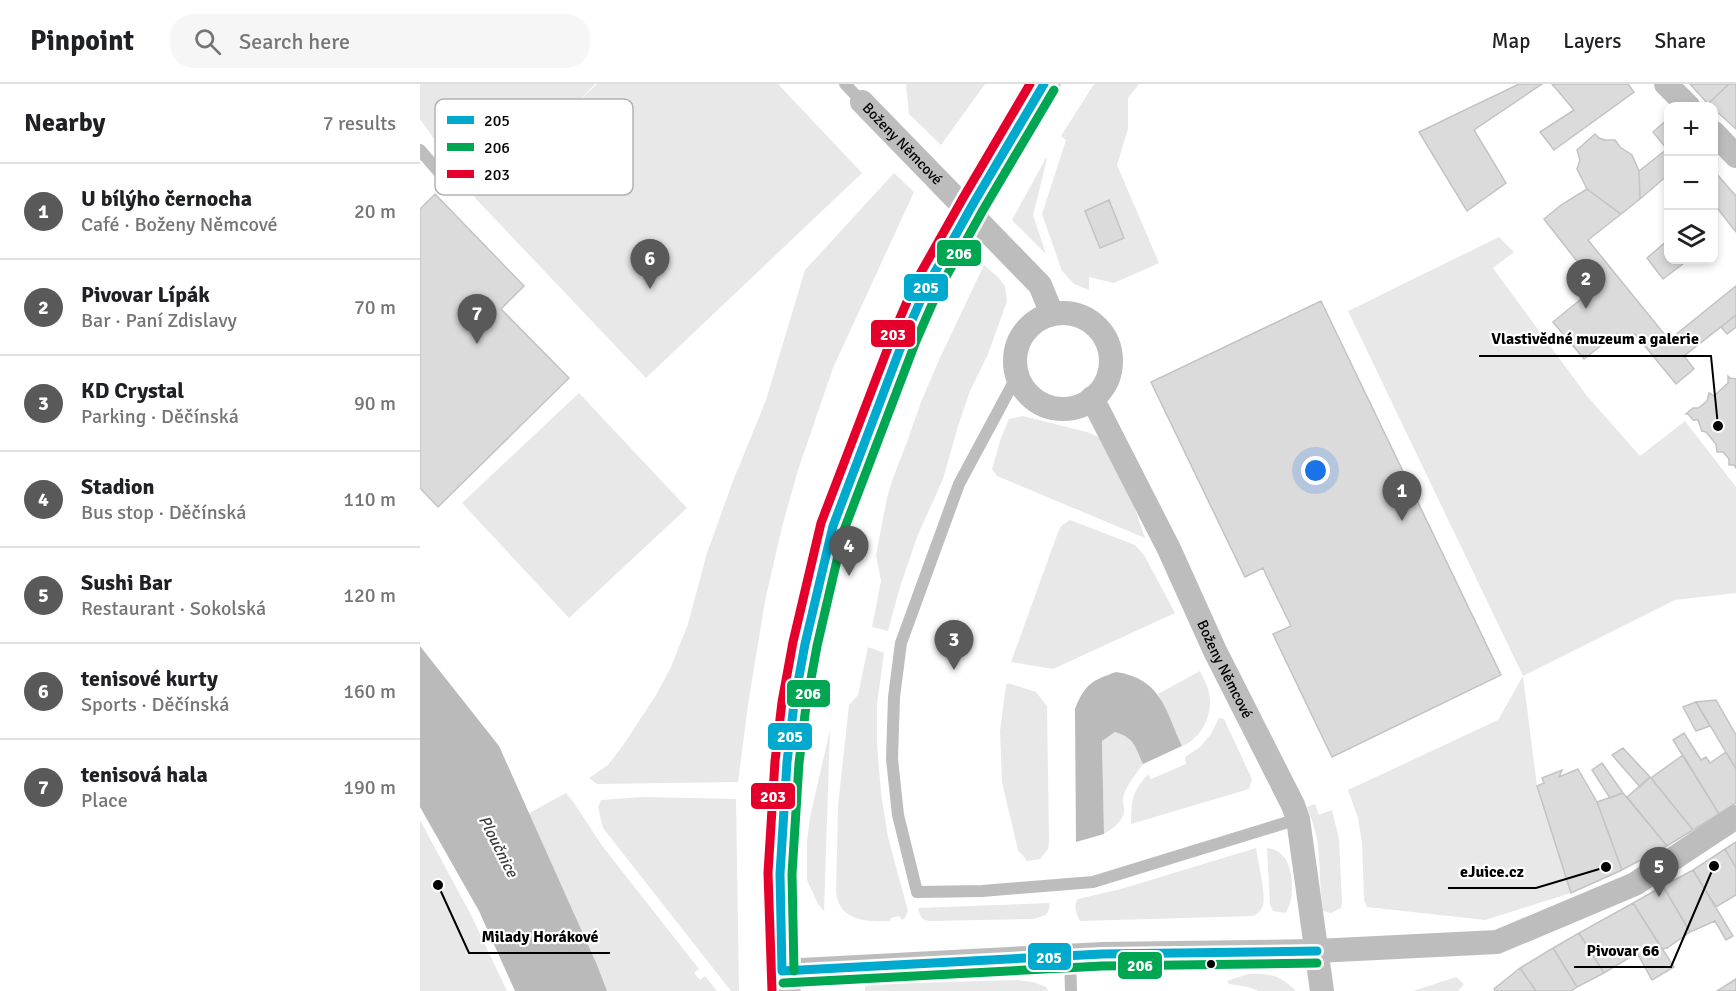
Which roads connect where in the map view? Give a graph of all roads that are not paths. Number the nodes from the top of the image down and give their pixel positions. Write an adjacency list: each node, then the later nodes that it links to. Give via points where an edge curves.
1 (845, 84): 4 (lane, Boženy Němcové)
2 (1044, 84): 17 (main road, bridge, via 926,288 833,526 794,704 780,874)
3 (1666, 84): 5 (street)
4 (862, 102): 10 (street, Boženy Němcové, via 1040,285)
5 (1684, 102)
6 (1718, 138): 8 (street)
7 (420, 150): 9 (lane)
8 (1736, 156)
9 (435, 168)
10 (1052, 314): 11 (street, via 1025,330 1014,360); 12 (street, via 1083,317 1105,338 1111,368)
11 (1017, 376): 12 (street, via 1036,401 1051,407 1067,409); 14 (lane, via 959,484 901,644 892,759 898,815 917,892 1093,882)
12 (1092, 398): 14 (street, Boženy Němcové)
13 (1736, 817): 15 (street, via 1635,884 1497,942)
14 (1298, 819): 15 (street, Boženy Němcové)
15 (1317, 951): 16 (street); 19 (street, Boženy Němcové)
16 (1070, 956): 17 (street); 18 (lane)
17 (783, 981)
18 (1071, 991)
19 (1322, 991)

